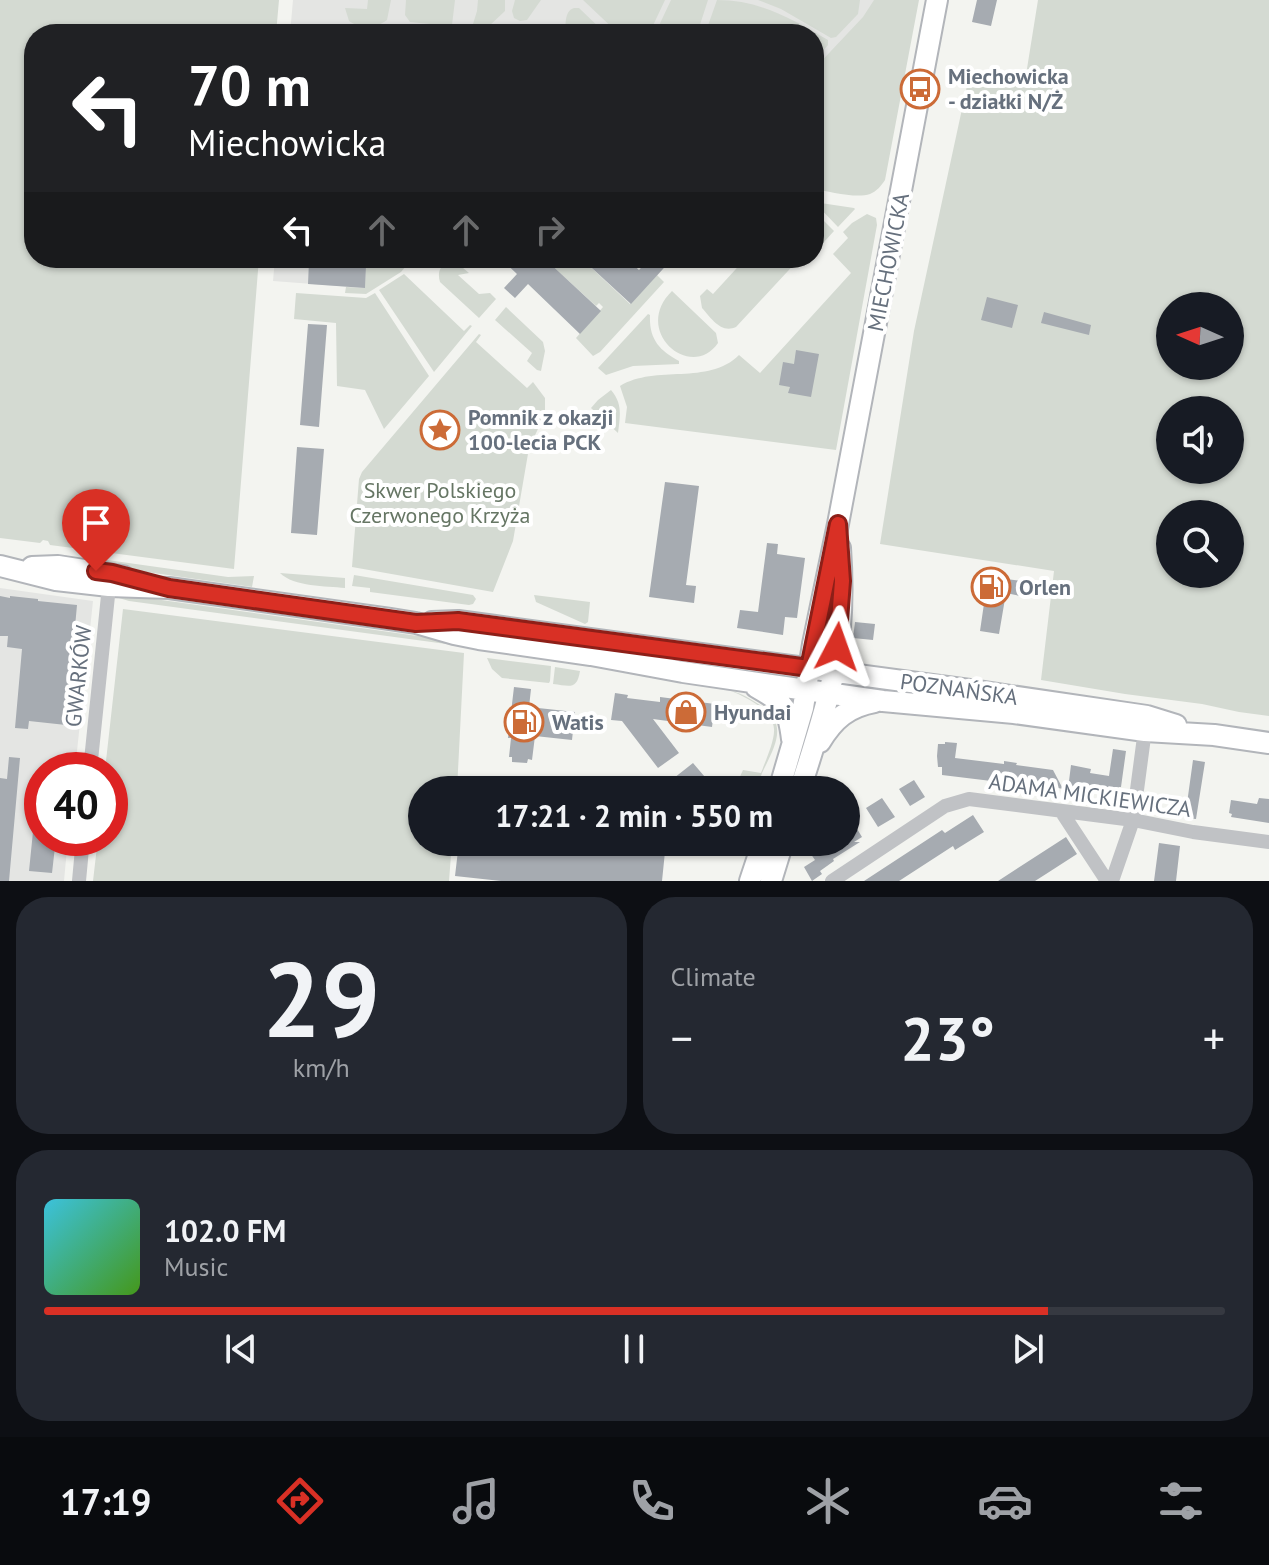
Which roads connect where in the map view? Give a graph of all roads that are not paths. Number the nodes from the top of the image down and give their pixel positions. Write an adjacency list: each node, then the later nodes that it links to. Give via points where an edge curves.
1 (937, 0): 2 (main road, MIECHOWICKA)
2 (838, 524): 7 (main road, MIECHOWICKA); 8 (main road, MIECHOWICKA, via 842,581)
3 (6, 567): 4 (main road, POZNAŃSKA); 5 (main road, POZNAŃSKA, via 90,570)
4 (109, 586): 5 (main road, POZNAŃSKA); 16 (street, GWARKÓW)
5 (169, 588): 6 (main road, POZNAŃSKA)
6 (416, 623): 7 (main road, POZNAŃSKA, via 458,621); 9 (main road, POZNAŃSKA, via 479,639)
7 (809, 668): 8 (main road, POZNAŃSKA); 10 (main road, MIECHOWICKA)
8 (834, 672): 11 (main road, MIECHOWICKA); 13 (main road, POZNAŃSKA, via 977,691)
9 (747, 682): 10 (main road, POZNAŃSKA); 15 (main road, via 785,708)
10 (806, 690): 11 (main road, POZNAŃSKA); 15 (main road, MIECHOWICKA)
11 (828, 693): 12 (main road, POZNAŃSKA); 17 (main road, MIECHOWICKA)
12 (883, 701): 13 (main road, POZNAŃSKA); 17 (main road, via 861,705 831,724)
13 (1146, 724): 14 (main road, POZNAŃSKA); 21 (street)
14 (1269, 743)
15 (793, 746): 18 (main road, MIECHOWICKA)
16 (92, 752)
17 (808, 764): 19 (main road, MIECHOWICKA)
18 (783, 776)
19 (804, 776)
20 (1061, 811): 21 (street, ADAMA MICKIEWICZA); 29 (street, ADAMA MICKIEWICZA, via 969,799 945,806); 30 (street)
21 (1133, 820): 22 (street, ADAMA MICKIEWICZA); 30 (street)
22 (1269, 842)
23 (81, 856): 26 (street)
24 (758, 856): 27 (main road)
25 (779, 856): 28 (main road)
26 (79, 881)
27 (750, 881)
28 (771, 881)
29 (832, 881)
30 (1110, 881)

